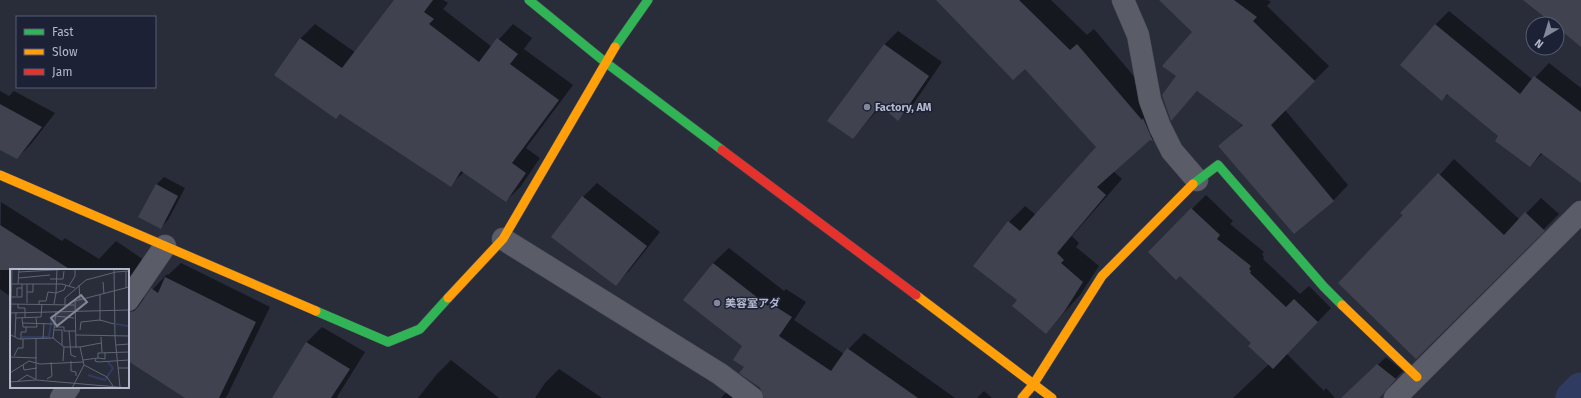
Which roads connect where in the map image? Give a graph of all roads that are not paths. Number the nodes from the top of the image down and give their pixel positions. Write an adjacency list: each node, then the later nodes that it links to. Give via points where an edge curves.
1 (529, 0): 4 (street)
2 (648, 0): 4 (street)
3 (1123, 0): 6 (street, via 1138,35 1150,100 1160,127 1172,151)
4 (605, 62): 8 (street); 12 (street)
5 (0, 175): 9 (street)
6 (1197, 180): 11 (street, via 1218,165 1324,287); 12 (street, via 1102,276)
7 (1581, 212): 11 (street)
8 (503, 239): 9 (street, via 420,329 388,342); 15 (street, via 720,374)
9 (165, 246): 10 (street)
10 (129, 299)
11 (1417, 377): 18 (street)
12 (1033, 385): 16 (street); 17 (street)
13 (68, 388): 14 (street)
14 (61, 398)
15 (752, 398)
16 (1022, 398)
17 (1052, 398)
18 (1396, 398)

